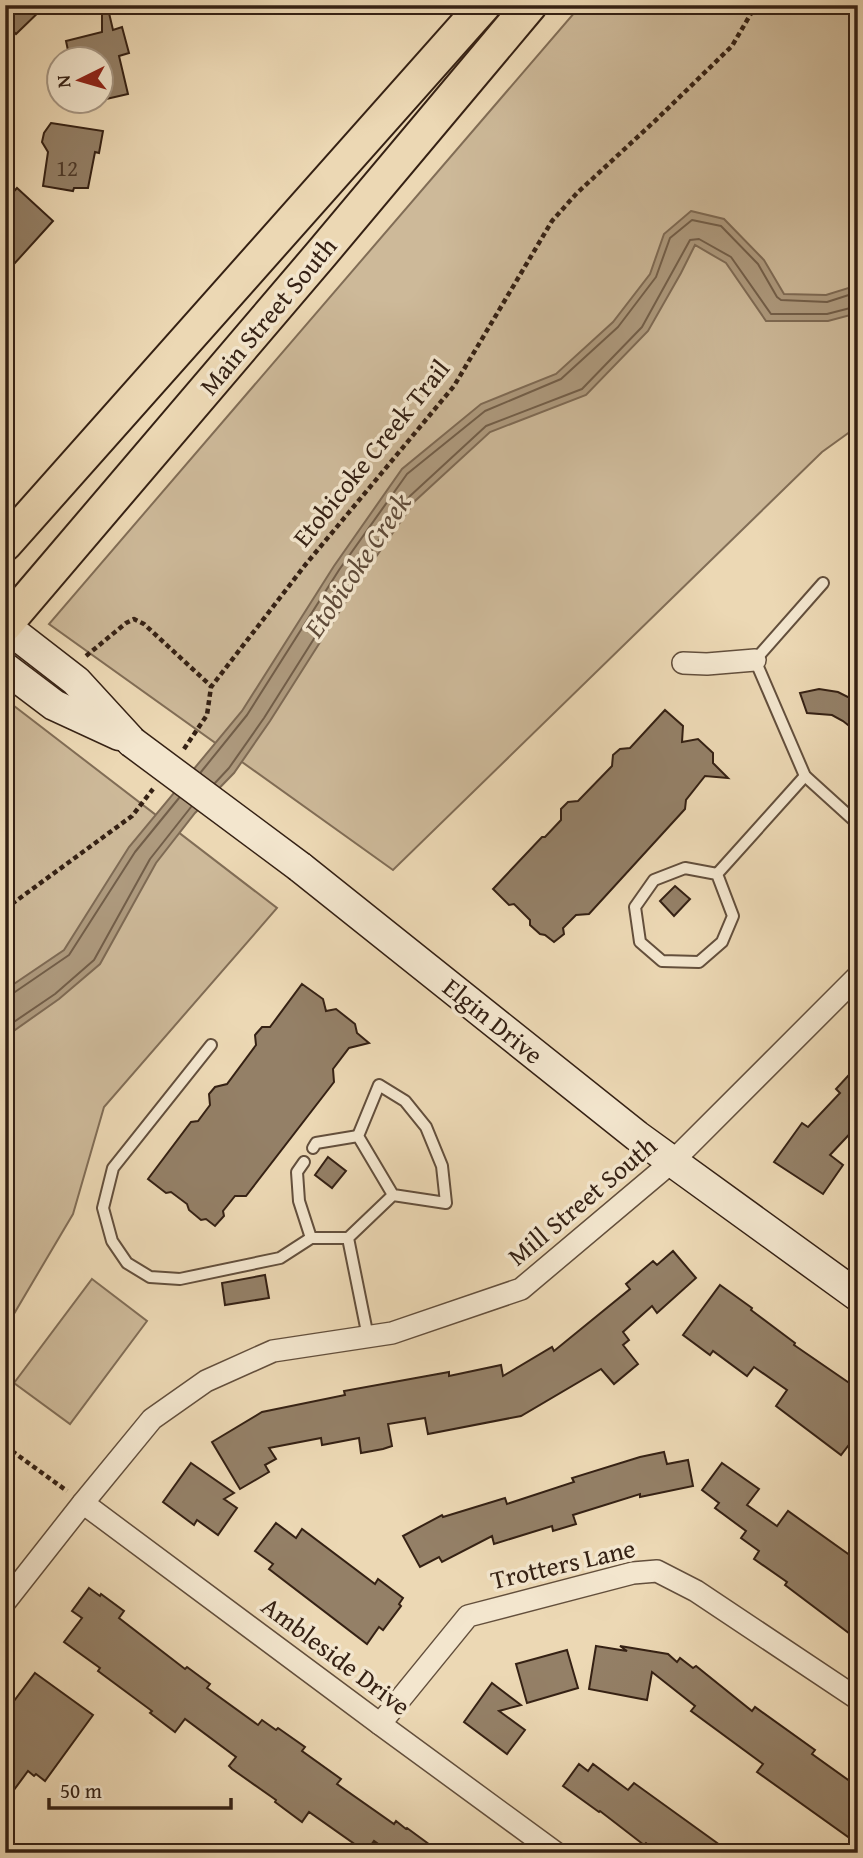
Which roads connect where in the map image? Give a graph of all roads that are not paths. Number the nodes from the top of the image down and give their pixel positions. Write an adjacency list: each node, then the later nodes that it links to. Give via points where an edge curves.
1 (530, 5): 3 (main road, Main Street South)
2 (474, 9): 3 (street); 4 (main road, Main Street South)
3 (501, 39): 6 (main road, Main Street South)
4 (5, 544)
5 (823, 583): 7 (lane)
6 (5, 626): 10 (street, Elgin Drive, via 76,681)
7 (755, 660): 8 (street); 11 (lane)
8 (683, 663)
9 (5, 668): 10 (street, Elgin Drive, via 54,705)
10 (132, 742): 18 (street, Elgin Drive, bridge, via 300,867)
11 (805, 776): 12 (lane); 13 (lane)
12 (858, 824)
13 (717, 874): 13 (lane, via 685,868 654,880 635,907 640,942 662,961 699,962 722,942 733,916)
14 (858, 976): 18 (street, Mill Street South)
15 (211, 1045): 21 (lane, via 113,1168 103,1208 112,1241 127,1263 150,1276 180,1279 280,1258)
16 (358, 1136): 17 (lane, via 316,1143); 20 (lane); 20 (lane, via 379,1085 405,1101 426,1127 442,1166 446,1203)
17 (313, 1148)
18 (673, 1161): 23 (street, Elgin Drive); 24 (street, Mill Street South, via 521,1289)
19 (304, 1163): 21 (lane, via 297,1172 299,1201)
20 (393, 1195): 22 (lane)
21 (311, 1238): 22 (lane)
22 (348, 1238): 24 (lane)
23 (858, 1296)
24 (368, 1337): 25 (street, Mill Street South, via 273,1351 206,1381 152,1419)
25 (83, 1503): 26 (street, Mill Street South); 28 (street, Ambleside Drive)
26 (5, 1602)
27 (858, 1699): 28 (street, Trotters Lane, via 696,1591 657,1571 633,1573 468,1616)
28 (380, 1724): 29 (street, Ambleside Drive)
29 (556, 1853)

